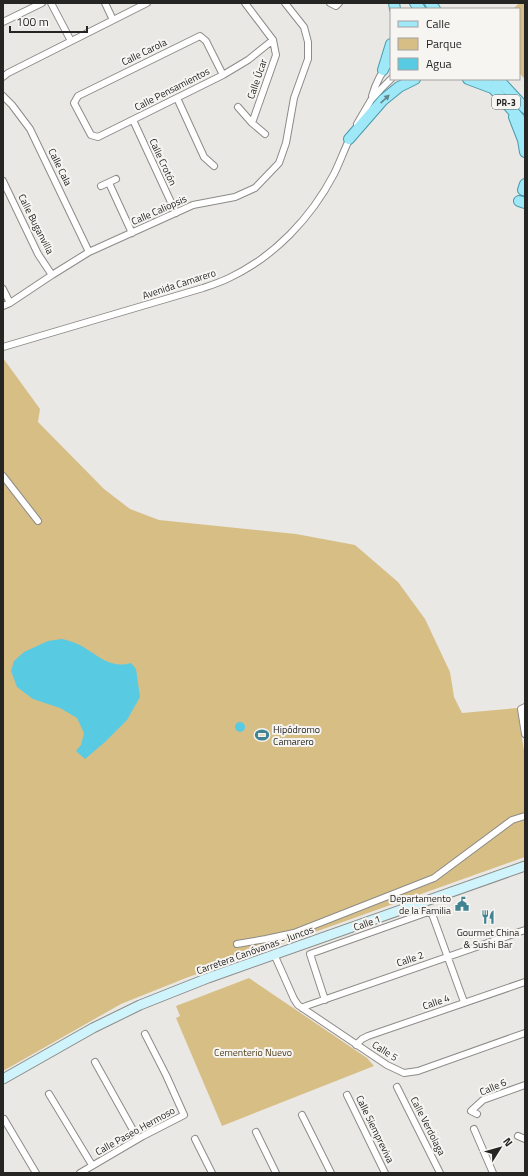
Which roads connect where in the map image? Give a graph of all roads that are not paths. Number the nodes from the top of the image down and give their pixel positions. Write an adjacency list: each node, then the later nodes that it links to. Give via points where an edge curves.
1 (42, 3): 10 (street)
2 (51, 3): 12 (street)
3 (105, 3): 9 (street)
4 (147, 3): 9 (street)
5 (245, 3): 11 (street)
6 (285, 3): 40 (street, Calle Caliopsis, via 304,27 308,42 308,59 294,98 286,143 278,163 255,188 235,197 193,205)
7 (330, 3): 8 (street, via 336,6)
8 (339, 3)
9 (113, 20): 12 (street)
10 (3, 22)
11 (273, 40): 16 (street, Calle Pensamientos, via 248,60); 30 (street, Calle Úcar, via 276,55)
12 (71, 41): 17 (street)
13 (390, 47): 15 (main road)
14 (390, 62): 15 (street, Avenida Camarero)
15 (382, 70): 24 (street, Avenida Camarero)
16 (223, 74): 23 (street, Calle Pensamientos); 28 (street, Calle Carola, via 206,41 200,36 78,96 74,103)
17 (3, 77)
18 (390, 80): 24 (street, Avenida Camarero)
19 (413, 80): 33 (main road, one-way to 19, via 383,100)
20 (474, 80): 21 (main road)
21 (496, 84): 26 (main road, PR-3); 27 (main road, PR-3)
22 (3, 96): 42 (street, Calle Cala, via 30,129)
23 (176, 98): 29 (street, Calle Pensamientos); 35 (street, via 204,157)
24 (371, 100): 33 (street, Avenida Camarero)
25 (238, 107): 30 (street)
26 (510, 108): 31 (main road, PR-3); 34 (main road)
27 (525, 108)
28 (82, 118): 29 (street, Calle Pensamientos, via 91,135 98,137)
29 (133, 120): 40 (street, Calle Crotón)
30 (252, 123): 32 (street)
31 (525, 126)
32 (265, 134)
33 (349, 139): 47 (street, Avenida Camarero, via 334,174 314,207 298,227 262,259 230,278 203,288)
34 (525, 152)
35 (214, 166)
36 (116, 179): 38 (street)
37 (3, 181): 43 (street, Calle Buganvilla, via 38,254)
38 (109, 183): 39 (street); 41 (street)
39 (101, 186)
40 (176, 213): 41 (street, Calle Caliopsis)
41 (132, 233): 42 (street, Calle Caliopsis)
42 (90, 252): 43 (street, Calle Caliopsis)
43 (52, 275): 45 (street, Calle Caliopsis)
44 (3, 288): 45 (street)
45 (10, 303): 46 (street, Calle Caliopsis)
46 (3, 306)
47 (3, 347)
48 (3, 476): 49 (street)
49 (38, 520)
50 (523, 708): 51 (street)
51 (525, 734)
52 (525, 816): 55 (street, via 512,820 434,878 294,933)
53 (525, 866): 56 (main road, Carretera Canóvanas - Juncos)
54 (525, 930): 57 (street, Calle 2)
55 (237, 944)
56 (274, 954): 61 (street, Calle 5, via 294,999); 66 (main road, Carretera Canóvanas - Juncos, via 140,1005 93,1028)
57 (448, 957): 59 (street, Calle 2); 59 (street, Calle 1, via 430,911 310,954); 60 (street, Calle 1)
58 (525, 982): 60 (street, Calle 4)
59 (326, 1000): 61 (street, Calle 2)
60 (464, 1002): 64 (street, Calle 4, via 368,1036)
61 (302, 1008): 64 (street, Calle 5)
62 (525, 1033): 64 (street, Calle 5, via 408,1073 398,1071)
63 (145, 1034): 78 (street, Calle Paseo Hermoso, via 184,1115)
64 (356, 1045)
65 (95, 1062): 78 (street)
66 (3, 1079)
67 (525, 1085): 71 (street, Calle 6, via 483,1100)
68 (397, 1087): 87 (street, Calle Verdolaga)
69 (49, 1094): 80 (street)
70 (347, 1095): 86 (street, Calle Siempreviva)
71 (474, 1113)
72 (302, 1114): 85 (street)
73 (4, 1119): 81 (street)
74 (474, 1129): 88 (street)
75 (256, 1132): 84 (street)
76 (518, 1136): 79 (street)
77 (195, 1138): 83 (street)
78 (138, 1139): 80 (street, Calle Paseo Hermoso)
79 (525, 1139)
80 (92, 1166): 82 (street, Calle Paseo Hermoso)
81 (36, 1173)
82 (80, 1173)
83 (212, 1173)
84 (276, 1173)
85 (331, 1173)
86 (385, 1173)
87 (440, 1173)
88 (493, 1173)

